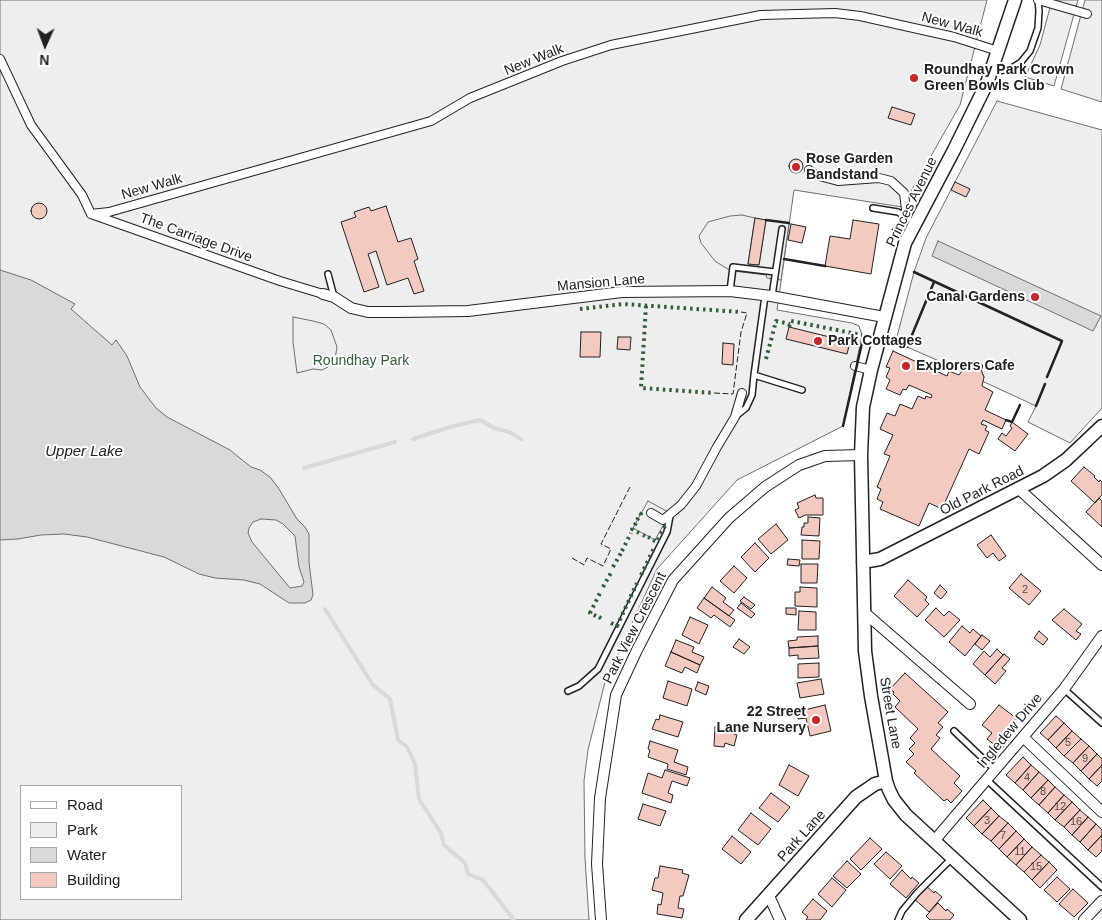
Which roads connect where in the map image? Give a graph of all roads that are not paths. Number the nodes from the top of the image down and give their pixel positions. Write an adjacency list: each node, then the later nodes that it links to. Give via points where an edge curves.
1 (1015, 0): 4 (street, Princes Avenue)
2 (1038, 0): 3 (street); 6 (lane, via 1038,28 1030,51 1010,69)
3 (1087, 14)
4 (998, 51): 6 (street, Princes Avenue); 9 (street, New Walk, via 954,37 860,16 835,13 761,15 611,45 470,98 431,121 109,212)
5 (0, 59): 9 (street, via 31,125 82,195)
6 (991, 72): 10 (street, Princes Avenue, via 954,150)
7 (809, 170): 10 (street, via 838,180 879,178 891,181 904,193)
8 (873, 208): 10 (lane, via 898,212)
9 (91, 214): 15 (street, The Carriage Drive)
10 (911, 221): 18 (street, Princes Avenue)
11 (782, 229): 12 (lane)
12 (775, 272): 14 (lane, via 733,267); 16 (lane)
13 (328, 274): 17 (lane)
14 (730, 291): 16 (street, Mansion Lane); 17 (street, Mansion Lane, via 622,292 468,311 368,312 352,308)
15 (323, 294): 17 (street, Mansion Lane)
16 (768, 296): 18 (street, Mansion Lane); 21 (lane)
17 (334, 297)
18 (884, 317): 20 (street, Princes Avenue)
19 (855, 366): 20 (street)
20 (871, 370): 26 (street, Princes Avenue, via 863,407)
21 (754, 375): 22 (lane); 24 (lane, via 752,395 746,408)
22 (802, 390)
23 (742, 393): 24 (street)
24 (735, 417): 29 (street, via 696,486)
25 (1102, 426): 27 (street, Old Park Road, via 1066,460)
26 (862, 455): 30 (street, Street Lane); 49 (street, Park View Crescent, via 825,456 799,465 765,487 729,518 673,580 616,695 600,798 597,864)
27 (1019, 489): 30 (street, Old Park Road, via 880,559); 31 (street)
28 (651, 514): 29 (street, via 663,520)
29 (670, 516): 35 (lane, via 667,532 598,669)
30 (863, 562): 32 (street, Street Lane)
31 (1102, 564)
32 (865, 613): 36 (street); 42 (street, Street Lane, via 865,651)
33 (1102, 636): 34 (street, Ingledew Drive)
34 (1064, 688): 37 (lane); 39 (street, Ingledew Drive)
35 (568, 691)
36 (970, 704)
37 (1102, 723)
38 (954, 731): 40 (lane)
39 (1023, 737): 40 (street, Ingledew Drive); 43 (street)
40 (995, 770): 41 (street, Ingledew Drive)
41 (986, 779): 44 (street, Ingledew Drive); 46 (lane)
42 (886, 781): 44 (street, Street Lane, via 894,800); 47 (street, Park Lane, via 875,784 856,797)
43 (1102, 812)
44 (934, 841): 45 (street, Street Lane)
45 (952, 857): 52 (lane, via 917,893); 53 (street, Street Lane)
46 (1102, 887)
47 (769, 896): 50 (street, Park Lane); 51 (street)
48 (1102, 901): 54 (street)
49 (601, 920)
50 (746, 920)
51 (780, 920)
52 (898, 920)
53 (1020, 920)
54 (1084, 920)

